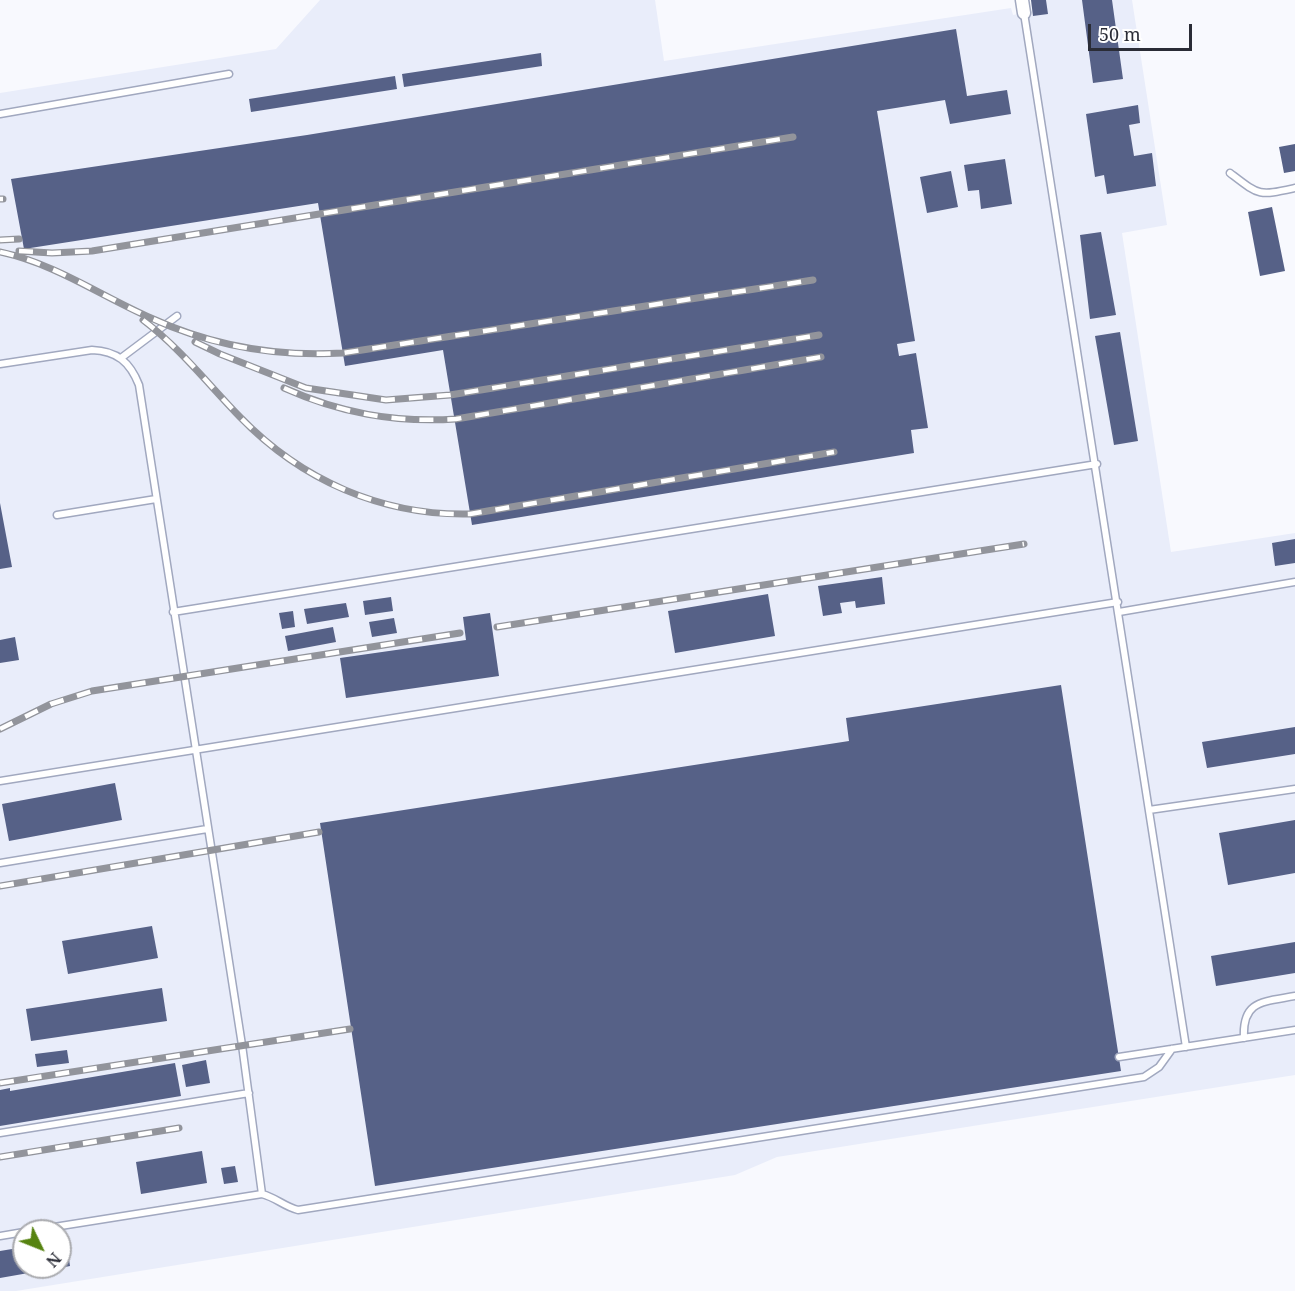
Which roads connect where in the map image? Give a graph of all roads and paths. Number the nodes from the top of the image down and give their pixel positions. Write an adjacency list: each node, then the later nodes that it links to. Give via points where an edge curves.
1 (1023, 6): 9 (lane)
2 (229, 74): 3 (lane)
3 (0, 114)
4 (1230, 173): 5 (lane, via 1264,195)
5 (1295, 188)
6 (177, 316): 7 (lane)
7 (121, 358): 8 (lane, via 92,350); 10 (lane, via 133,368 139,385)
8 (0, 364)
9 (1097, 464): 13 (lane); 14 (lane)
10 (156, 499): 11 (lane); 14 (lane)
11 (57, 515)
12 (1295, 582): 15 (lane)
13 (1118, 602): 15 (lane); 16 (lane)
14 (173, 612): 16 (lane)
15 (1119, 612): 19 (lane)
16 (194, 749): 17 (lane); 20 (lane)
17 (0, 781)
18 (1295, 789): 19 (lane)
19 (1149, 810): 25 (lane)
20 (207, 829): 21 (lane); 28 (lane)
21 (0, 863)
22 (1295, 996): 24 (lane, via 1252,1007 1243,1020)
23 (1295, 1030): 24 (lane)
24 (1244, 1038): 25 (lane)
25 (1186, 1047): 26 (lane)
26 (1172, 1049): 27 (lane); 30 (lane, via 1159,1067 1144,1077 1120,1081 298,1210)
27 (1119, 1058)
28 (249, 1093): 29 (lane); 30 (lane)
29 (0, 1133)
30 (262, 1194): 31 (lane)
31 (72, 1224)

